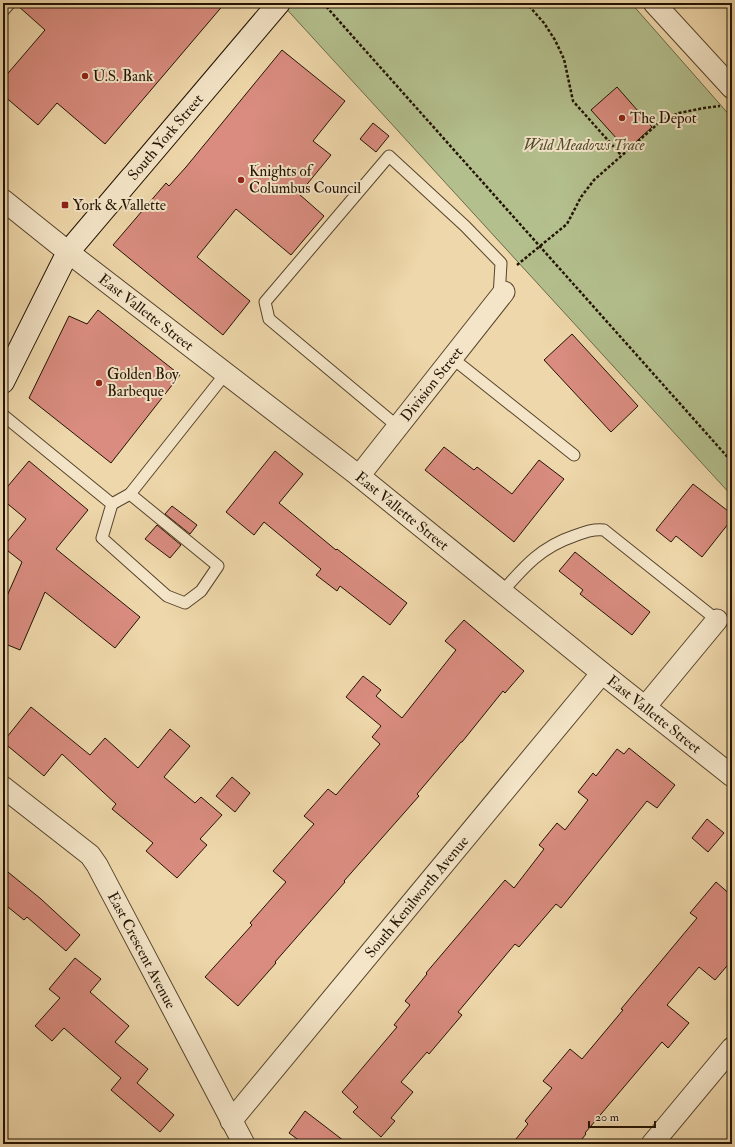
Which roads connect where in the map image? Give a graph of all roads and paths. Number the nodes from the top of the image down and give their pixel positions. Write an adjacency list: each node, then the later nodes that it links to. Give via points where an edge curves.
1 (10, 3): 6 (lane)
2 (279, 3): 11 (main road, South York Street)
3 (323, 3): 10 (path)
4 (525, 3): 8 (path, via 556,40 564,59 573,101)
5 (654, 3): 7 (street)
6 (3, 11)
7 (728, 97): 8 (path, via 704,108 661,120)
8 (622, 155): 10 (path, via 594,180 581,197 567,224)
9 (3, 200): 11 (street, East Vallette Street)
10 (541, 247): 19 (path)
11 (68, 252): 14 (street, East Vallette Street); 15 (main road, South York Street)
12 (501, 295): 13 (street, Division Street); 17 (lane, via 501,263 390,156 265,302 269,319)
13 (452, 358): 17 (street, Division Street); 18 (lane)
14 (226, 374): 20 (street, East Vallette Street); 21 (lane)
15 (3, 382)
16 (3, 415): 22 (lane)
17 (398, 426): 20 (street, Division Street)
18 (574, 455)
19 (732, 462)
20 (358, 476): 23 (street, East Vallette Street)
21 (130, 494): 22 (lane); 22 (lane, via 218,566 201,591 185,603 167,596 102,538)
22 (112, 504)
23 (502, 592): 24 (lane, via 542,551 560,540 593,529 604,530); 25 (street, East Vallette Street)
24 (716, 620): 26 (street)
25 (602, 673): 26 (street, East Vallette Street); 30 (street, South Kenilworth Avenue)
26 (646, 707): 27 (street, East Vallette Street)
27 (732, 776)
28 (3, 787): 30 (street, East Crescent Avenue, via 90,855 97,865)
29 (732, 1048): 32 (street)
30 (231, 1121): 31 (street, East Crescent Avenue)
31 (244, 1144)
32 (652, 1144)

